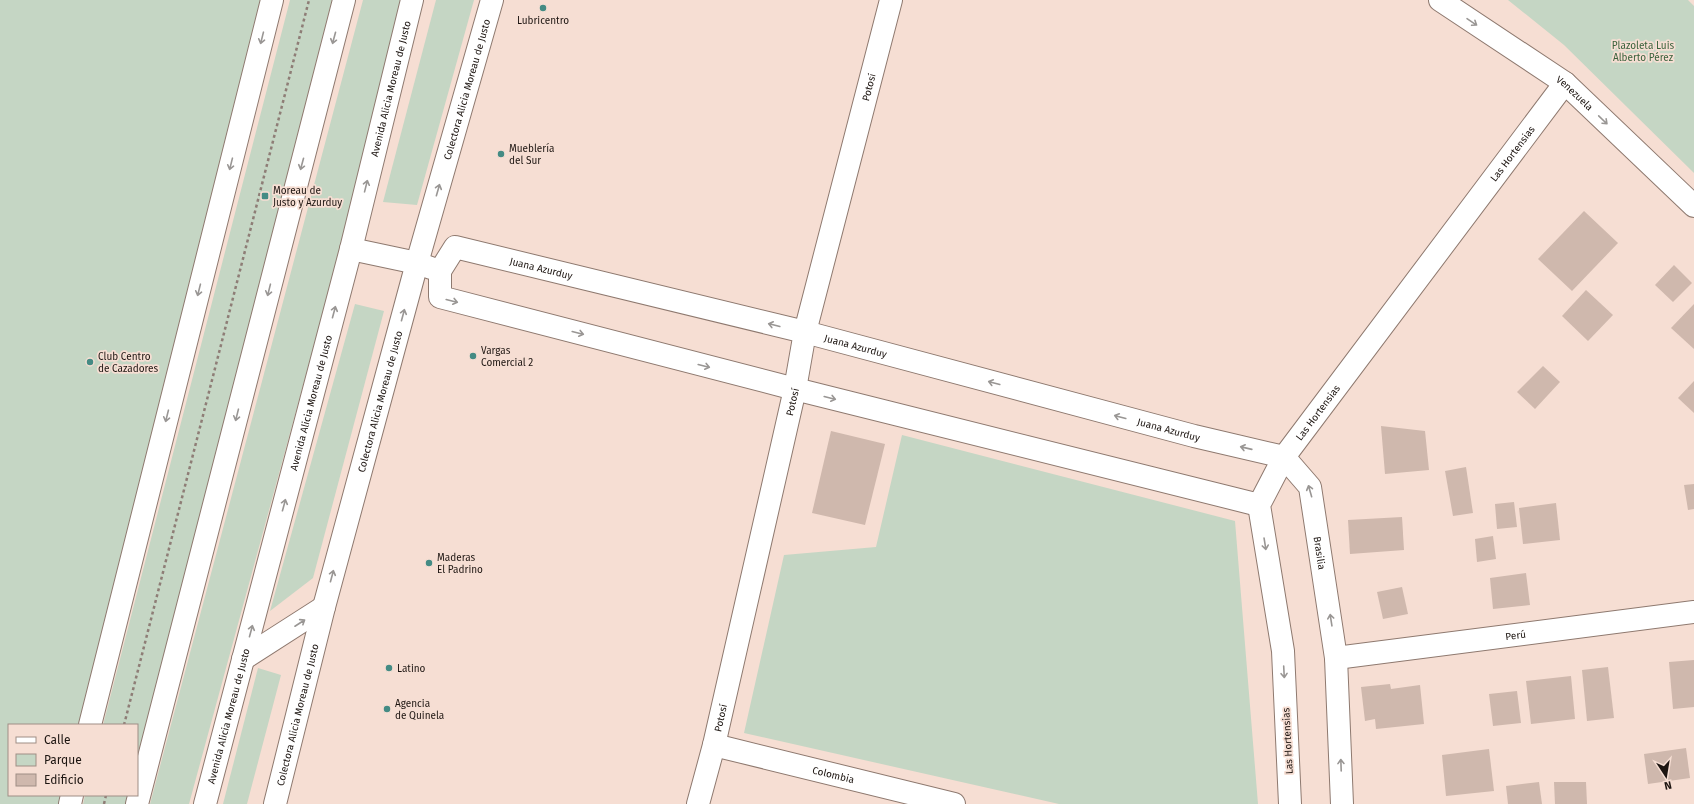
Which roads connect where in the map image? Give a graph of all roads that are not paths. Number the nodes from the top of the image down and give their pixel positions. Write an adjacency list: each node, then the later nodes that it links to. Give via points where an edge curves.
1 (272, 0): 20 (street, one-way to 20)
2 (344, 0): 22 (street, one-way to 22)
3 (412, 0): 9 (street, Avenida Alicia Moreau de Justo, one-way to 3)
4 (492, 0): 10 (street, Colectora Alicia Moreau de Justo, one-way to 4)
5 (891, 0): 12 (street, Potosí)
6 (1440, 0): 7 (street, Venezuela, one-way to 7)
7 (1565, 83): 8 (street, Venezuela, one-way to 8); 14 (street, Las Hortensias)
8 (1694, 206)
9 (351, 249): 10 (street); 19 (street, Avenida Alicia Moreau de Justo, one-way to 9)
10 (417, 263): 11 (street); 16 (street, Colectora Alicia Moreau de Justo, one-way to 10)
11 (440, 271): 12 (street, Juana Azurduy, one-way to 11, via 455,247); 13 (street, one-way to 13, via 440,297)
12 (805, 332): 13 (street, Potosí); 14 (street, Juana Azurduy, one-way to 12, via 1194,436)
13 (795, 389): 15 (street, one-way to 15); 21 (street, Potosí)
14 (1284, 457): 15 (street, Las Hortensias); 18 (street, Brasilia, one-way to 14, via 1310,487)
15 (1259, 505): 27 (street, Las Hortensias, one-way to 27, via 1283,651)
16 (324, 607): 19 (street, one-way to 16); 24 (street, Colectora Alicia Moreau de Justo)
17 (1694, 612): 18 (street, Perú)
18 (1336, 658): 28 (street, one-way to 18)
19 (243, 659): 23 (street, Avenida Alicia Moreau de Justo)
20 (90, 724)
21 (714, 745): 25 (street, Potosí); 26 (street, Colombia)
22 (137, 804)
23 (205, 804)
24 (275, 804)
25 (698, 804)
26 (954, 804)
27 (1290, 804)
28 (1342, 804)

